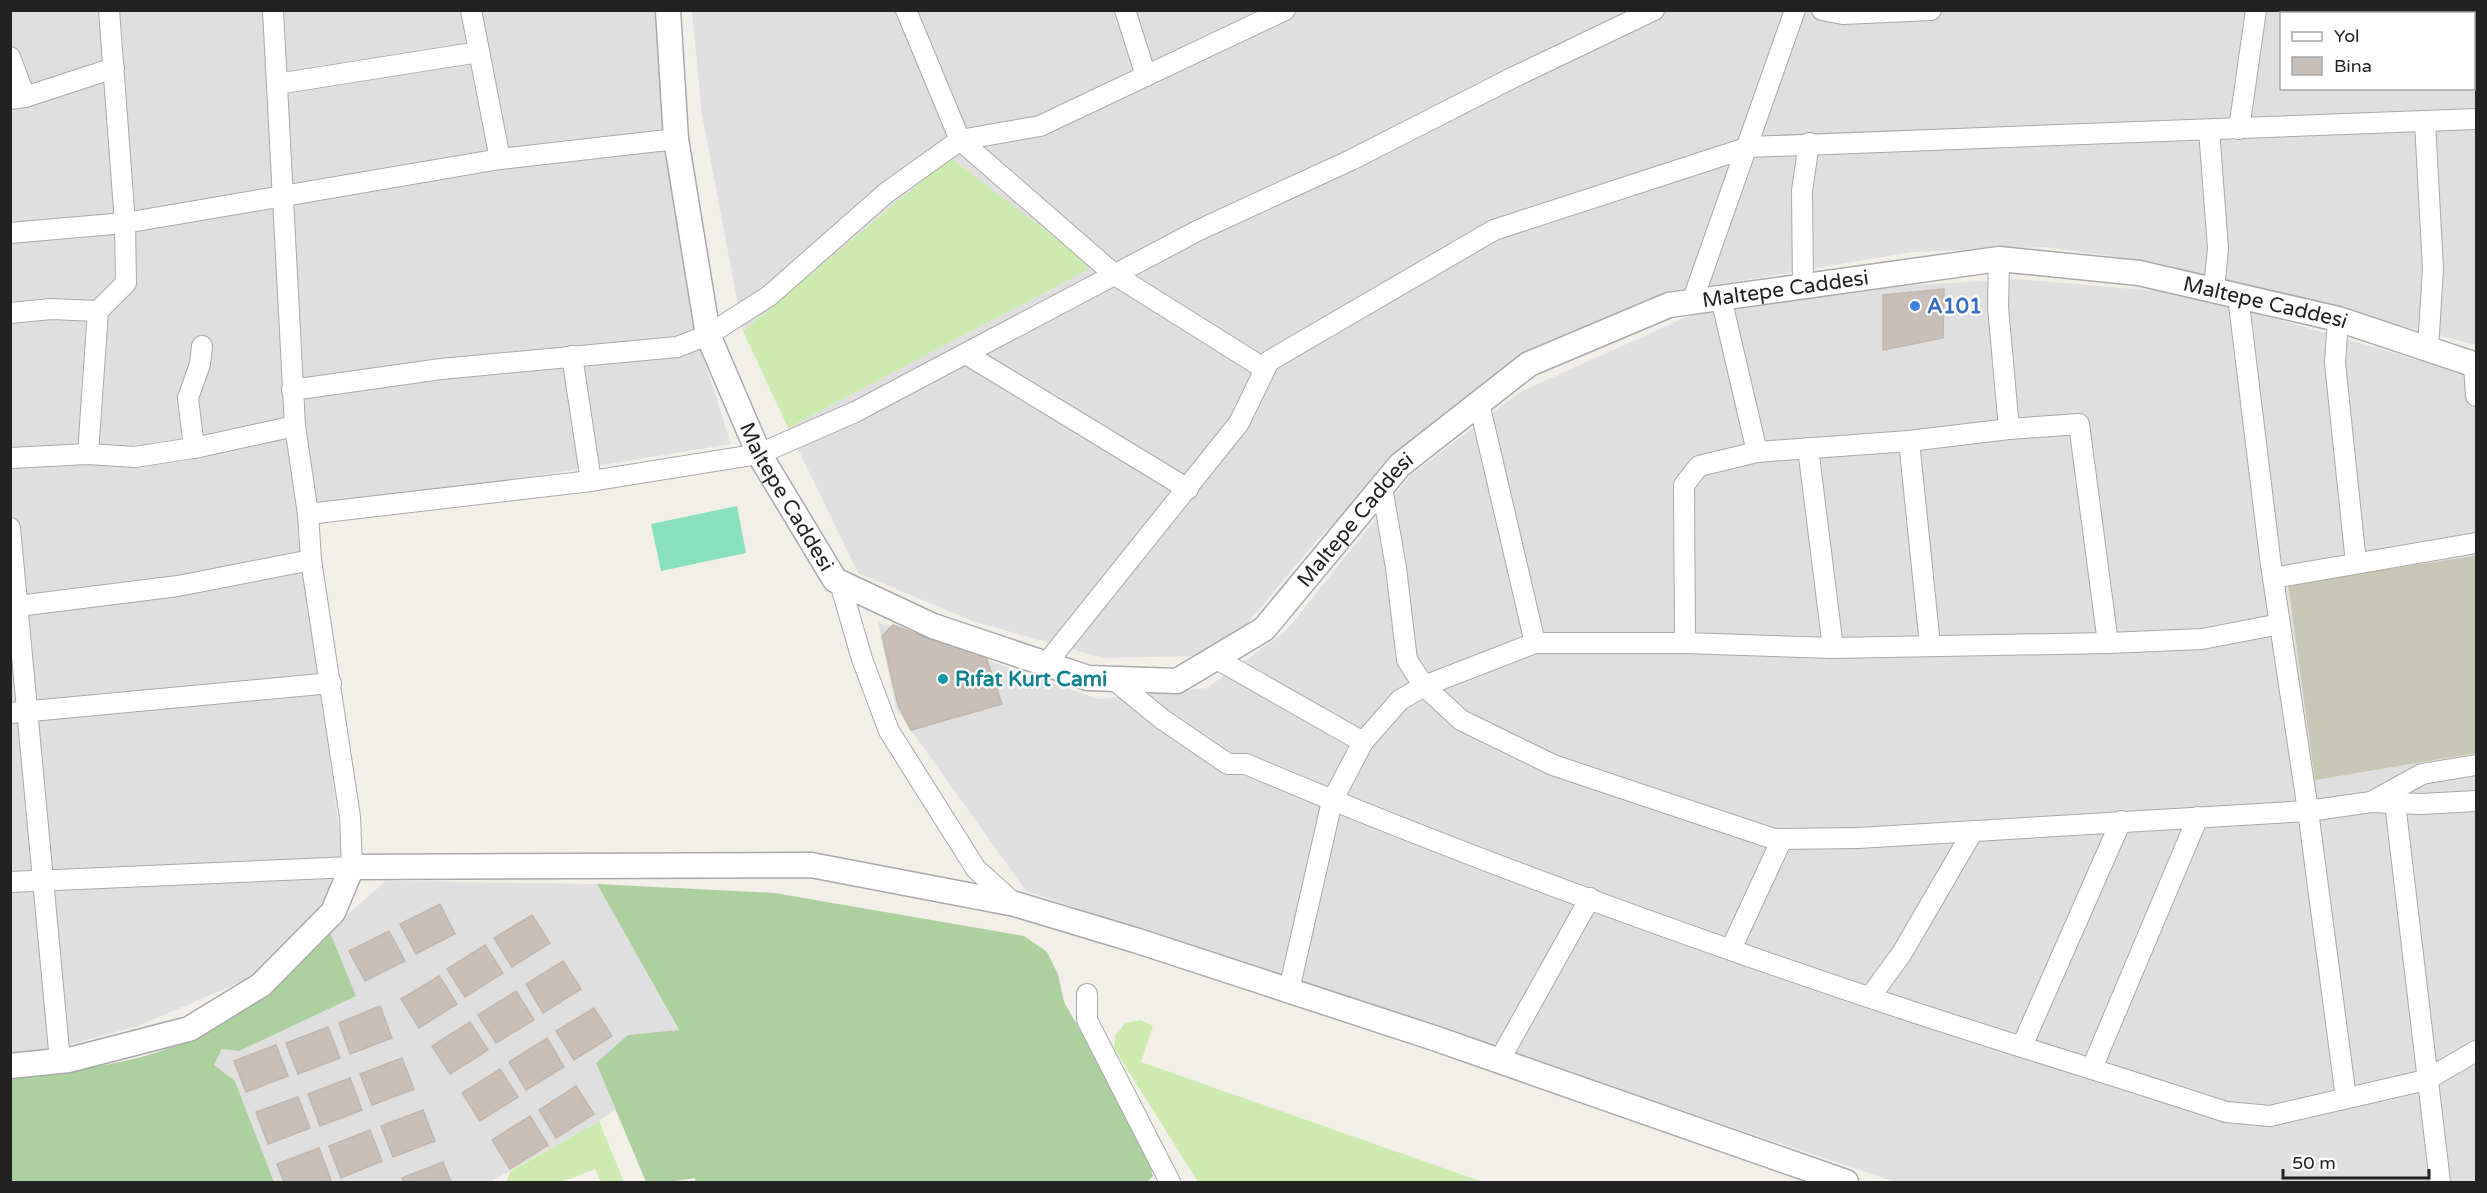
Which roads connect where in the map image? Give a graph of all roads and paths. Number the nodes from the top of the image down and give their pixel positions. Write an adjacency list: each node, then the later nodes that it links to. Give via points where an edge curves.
1 (109, 10): 15 (street)
2 (273, 10): 17 (street)
3 (471, 10): 13 (street)
4 (668, 10): 23 (street, Maltepe Caddesi)
5 (906, 10): 24 (street)
6 (1125, 10): 16 (street)
7 (1285, 10): 16 (street)
8 (1654, 10): 32 (street, via 1351,160 1199,230)
9 (1795, 10): 26 (street)
10 (1821, 10): 11 (street, via 1843,14)
11 (1931, 10)
12 (2256, 10): 21 (street)
13 (479, 52): 17 (street); 27 (street)
14 (10, 57): 18 (street)
15 (114, 68): 18 (street); 29 (street)
16 (1146, 76): 24 (street, via 1040,126)
17 (277, 84): 28 (street)
18 (18, 98)
19 (2476, 119): 20 (street)
20 (2426, 122): 21 (street); 43 (street, via 2433,269)
21 (2240, 129): 22 (street)
22 (2209, 130): 25 (street); 34 (street, via 2218,248)
23 (676, 139): 27 (street); 41 (street, Maltepe Caddesi)
24 (960, 140): 32 (street); 41 (street, via 886,193 769,296)
25 (1809, 143): 26 (street); 33 (street, via 1803,191)
26 (1749, 147): 37 (street); 47 (street, via 1494,230 1269,361)
27 (500, 159): 28 (street)
28 (284, 195): 29 (street); 48 (street)
29 (125, 223): 30 (street); 38 (street, via 126,283)
30 (10, 234)
31 (1998, 259): 33 (street, Maltepe Caddesi); 34 (street, Maltepe Caddesi, via 2139,273); 52 (street, via 1998,307)
32 (1115, 275): 44 (street); 47 (street)
33 (1803, 286): 36 (street, Maltepe Caddesi)
34 (2214, 290): 35 (street, Maltepe Caddesi)
35 (2238, 296): 40 (street, Maltepe Caddesi); 68 (street)
36 (1721, 298): 37 (street, Maltepe Caddesi); 56 (street)
37 (1692, 302): 50 (street, Maltepe Caddesi, via 1669,305 1529,364)
38 (98, 311): 39 (street, via 51,309); 57 (street)
39 (10, 313)
40 (2338, 319): 43 (street, Maltepe Caddesi); 67 (street, via 2335,363)
41 (708, 335): 45 (street, via 677,347); 58 (street, Maltepe Caddesi)
42 (202, 346): 54 (street, via 188,398)
43 (2428, 349): 46 (street, Maltepe Caddesi)
44 (966, 354): 58 (street, via 855,412); 62 (street)
45 (572, 356): 48 (street); 60 (street)
46 (2475, 364): 49 (street)
47 (1264, 369): 62 (street, via 1239,423)
48 (292, 390): 51 (street)
49 (2476, 396)
50 (1479, 403): 61 (street, Maltepe Caddesi, via 1400,465); 72 (street)
51 (295, 426): 54 (street); 63 (street)
52 (2009, 429): 53 (street); 74 (street, via 2079,424)
53 (1909, 441): 55 (street); 75 (street)
54 (194, 448): 57 (street, via 135,457)
55 (1808, 448): 56 (street); 76 (street)
56 (1756, 452): 73 (street, via 1699,466 1684,485)
57 (88, 454): 59 (street)
58 (759, 454): 60 (street); 69 (street, Maltepe Caddesi)
59 (11, 462)
60 (591, 481): 63 (street)
61 (1382, 487): 77 (street, Maltepe Caddesi, via 1264,629); 81 (street, via 1407,660)
62 (1188, 489): 78 (street)
63 (308, 514): 66 (street)
64 (10, 528): 70 (street)
65 (2476, 543): 67 (street)
66 (311, 560): 70 (street, via 178,586); 80 (street)
67 (2356, 563): 68 (street)
68 (2273, 578): 71 (street)
69 (840, 583): 78 (street, Maltepe Caddesi, via 933,627); 98 (street, via 862,659 889,731 976,869)
70 (15, 607): 82 (street)
71 (2280, 624): 74 (street, via 2202,639); 89 (street)
72 (1535, 643): 73 (street); 81 (street)
73 (1685, 643): 76 (street)
74 (2108, 643): 75 (street)
75 (1930, 645): 76 (street)
76 (1833, 648)
77 (1215, 658): 79 (street, Maltepe Caddesi, via 1177,681); 83 (street)
78 (1046, 664): 79 (street, Maltepe Caddesi, via 1088,678)
79 (1113, 679): 85 (street, via 1162,719 1228,764 1246,764)
80 (332, 683): 82 (street); 94 (street, via 350,817)
81 (1424, 686): 83 (street, via 1400,700); 93 (street, via 1461,720 1553,765)
82 (18, 712): 95 (street)
83 (1363, 741): 85 (street)
84 (2476, 765): 87 (street, via 2422,774)
85 (1332, 801): 97 (street); 100 (street)
86 (2476, 801): 88 (street)
87 (2371, 802): 88 (street); 89 (street)
88 (2395, 803): 109 (street)
89 (2308, 811): 90 (street); 110 (street)
90 (2198, 817): 91 (street); 108 (street)
91 (2121, 821): 92 (street); 103 (street)
92 (1973, 831): 93 (street); 102 (street, via 1902,953)
93 (1782, 839): 99 (street)
94 (352, 867): 95 (street); 98 (street, via 811,865); 105 (street, via 333,912 261,984 189,1029)
95 (44, 879): 96 (street); 105 (street)
96 (10, 882)
97 (1590, 897): 99 (street); 106 (street)
98 (1015, 904): 100 (street)
99 (1731, 949): 102 (street)
100 (1289, 990): 106 (street)
101 (1087, 994): 111 (street, via 1087,1020)
102 (1870, 997): 103 (street)
103 (2022, 1046): 108 (street)
104 (2476, 1051): 109 (street)
105 (60, 1061): 107 (street)
106 (1499, 1061): 112 (street)
107 (10, 1066)
108 (2092, 1068): 110 (street, via 2226,1112 2270,1116)
109 (2426, 1080): 110 (street); 113 (street)
110 (2346, 1098)
111 (1170, 1182)
112 (1846, 1182)
113 (2440, 1182)

